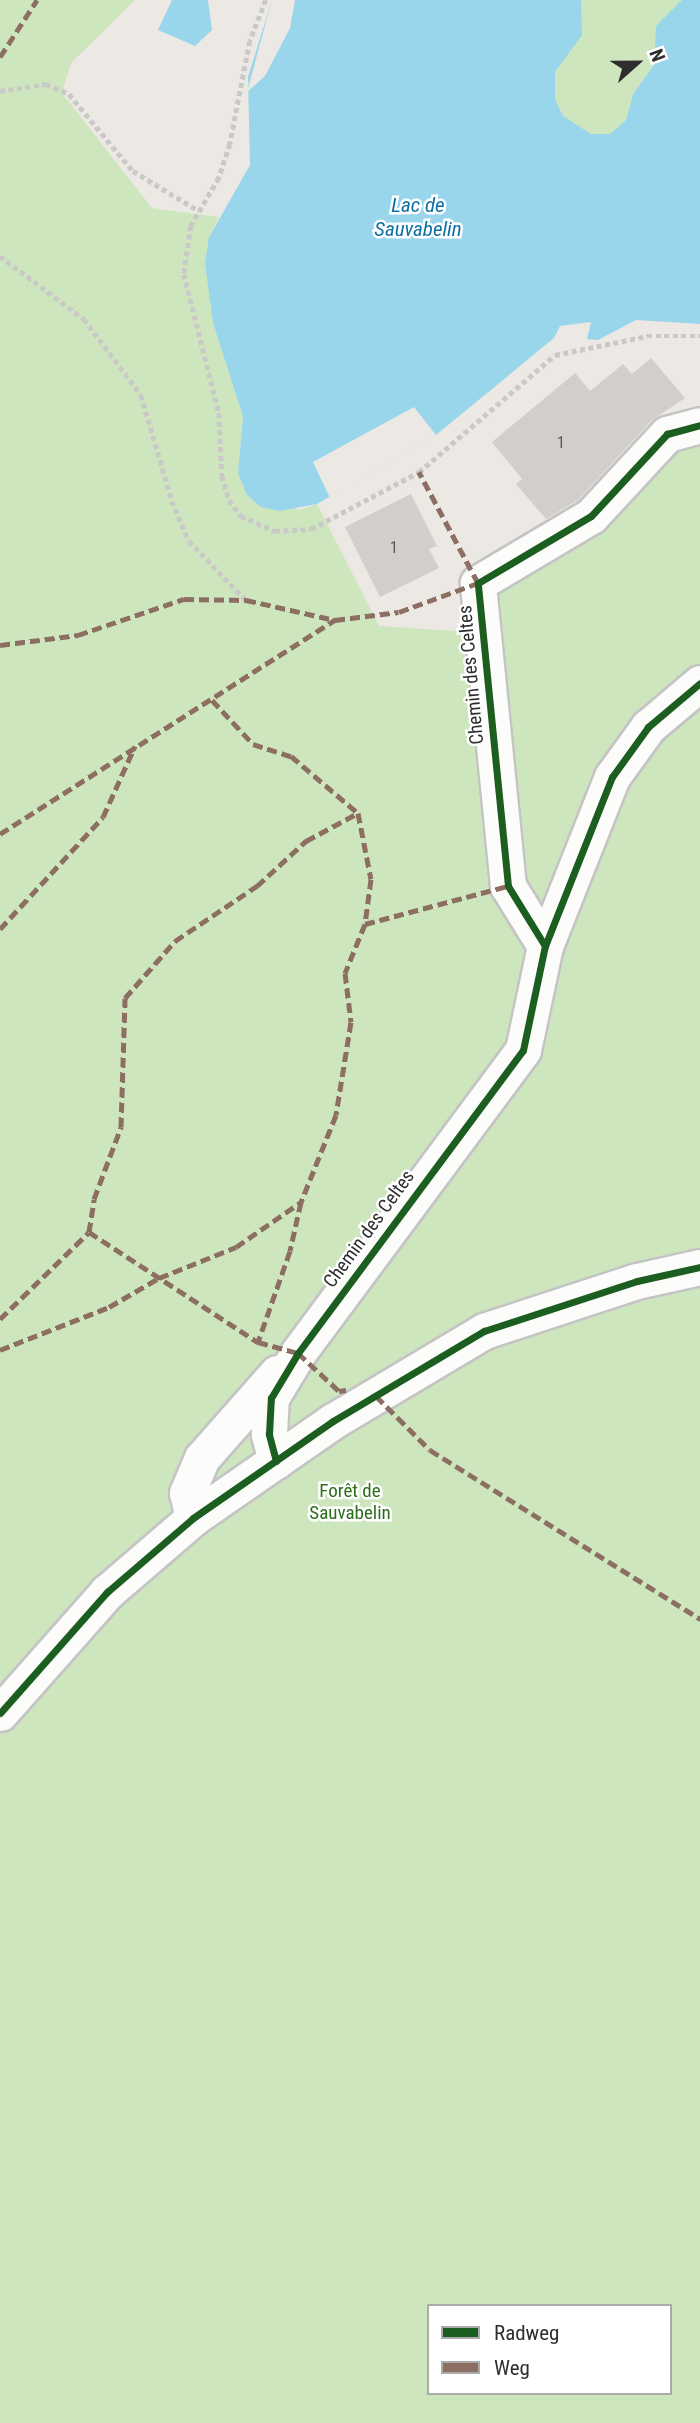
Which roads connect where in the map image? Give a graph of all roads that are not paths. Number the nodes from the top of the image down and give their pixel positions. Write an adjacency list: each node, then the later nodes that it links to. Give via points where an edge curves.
1 (700, 425): 3 (street, Chemin des Celtes, via 667,434 591,516 478,583 508,886)
2 (700, 683): 3 (street, Chemin des Celtes, via 648,727 612,777)
3 (545, 946): 5 (street, Chemin des Celtes, via 523,1049)
4 (700, 1267): 6 (street, via 637,1281 484,1331)
5 (312, 1334): 6 (street, Chemin des Celtes, via 271,1398 270,1434); 7 (street, Chemin des Celtes, via 202,1458 187,1493)
6 (276, 1461): 7 (street)
7 (193, 1518): 8 (street, via 107,1591)
8 (0, 1713)

